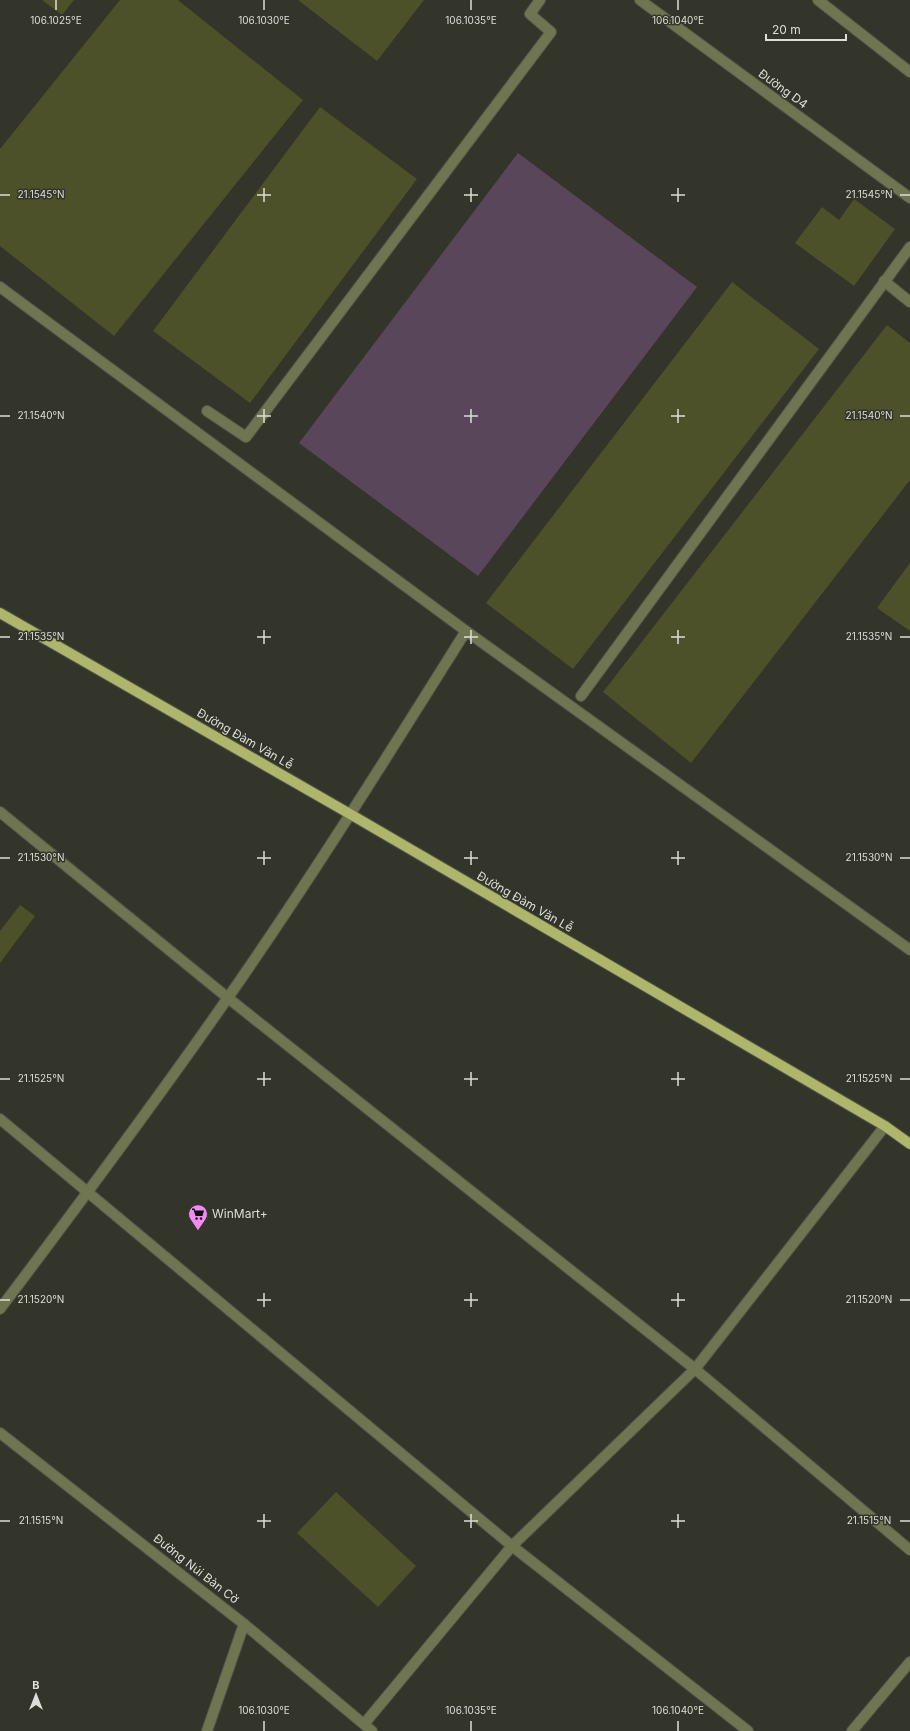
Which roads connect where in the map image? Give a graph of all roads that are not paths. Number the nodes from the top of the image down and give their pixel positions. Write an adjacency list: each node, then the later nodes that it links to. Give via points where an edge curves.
1 (540, 0): 10 (street, via 530,14 551,32 246,437)
2 (640, 0): 5 (street, Đường D4)
3 (818, 0): 4 (street)
4 (910, 72)
5 (910, 198)
6 (910, 247): 7 (street)
7 (884, 282): 9 (street); 13 (street)
8 (0, 287): 12 (street)
9 (910, 302)
10 (207, 411)
11 (0, 613): 15 (main road, Đường Đàm Văn Lễ)
12 (466, 632): 15 (street); 16 (street)
13 (581, 696)
14 (0, 812): 17 (street)
15 (350, 814): 17 (street); 19 (main road, Đường Đàm Văn Lễ)
16 (910, 950)
17 (228, 998): 21 (street); 23 (street)
18 (0, 1119): 21 (street)
19 (885, 1126): 20 (main road, Đường Đàm Văn Lễ); 23 (street)
20 (910, 1144)
21 (88, 1193): 22 (street); 25 (street)
22 (0, 1309)
23 (695, 1369): 25 (street); 26 (street)
24 (0, 1433): 27 (street, Đường Núi Bàn Cờ)
25 (512, 1546): 29 (street); 32 (street)
26 (910, 1550)
27 (244, 1624): 29 (street, Đường Núi Bàn Cờ); 30 (street)
28 (910, 1662): 33 (street)
29 (364, 1724): 31 (street, Đường Núi Bàn Cờ)
30 (207, 1731)
31 (372, 1731)
32 (748, 1731)
33 (852, 1731)

